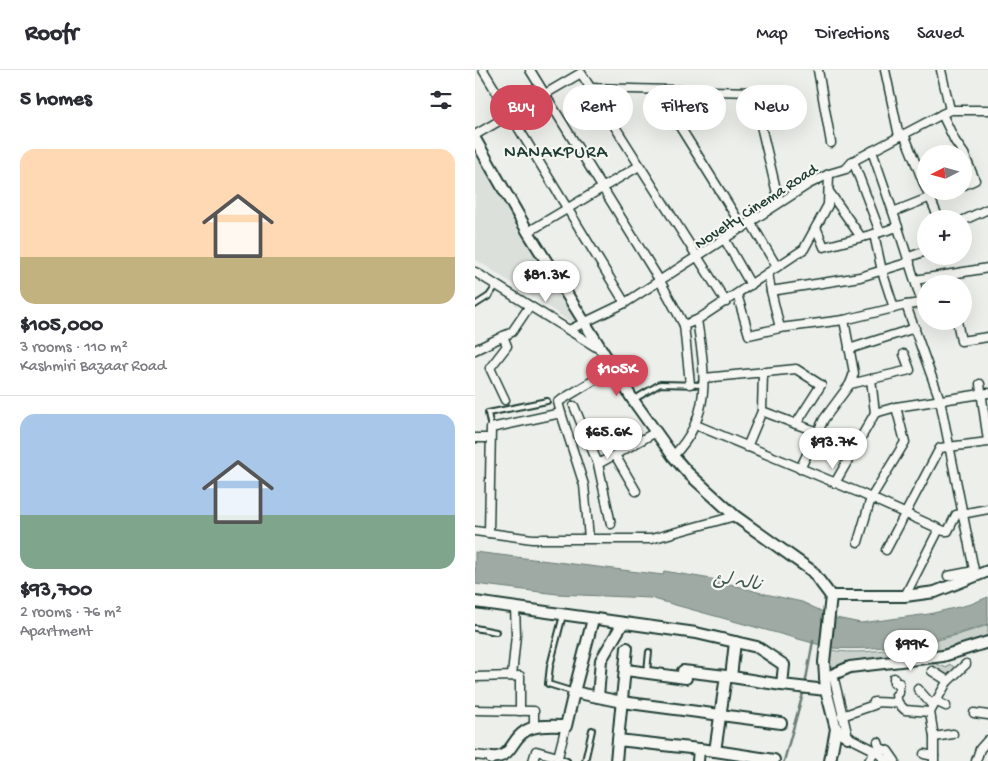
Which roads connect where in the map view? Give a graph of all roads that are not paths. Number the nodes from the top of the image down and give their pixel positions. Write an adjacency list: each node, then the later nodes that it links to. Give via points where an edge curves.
1 (483, 70): 6 (street)
2 (530, 70): 7 (street)
3 (818, 70): 22 (street)
4 (885, 70): 20 (street)
5 (941, 70): 12 (street)
6 (492, 85)
7 (539, 85)
8 (588, 85): 9 (street, via 581,73)
9 (553, 89)
10 (726, 91): 32 (street, via 753,92)
11 (553, 107): 29 (street)
12 (950, 110): 13 (street, Novelty Cinema Road); 14 (street, Novelty Cinema Road)
13 (988, 110)
14 (942, 114): 20 (street, Novelty Cinema Road); 23 (street)
15 (490, 126): 19 (street)
16 (518, 130): 34 (street)
17 (616, 130): 26 (street)
18 (682, 130): 40 (street)
19 (475, 134)
20 (901, 135): 24 (street, Novelty Cinema Road); 27 (street)
21 (475, 139): 41 (street)
22 (831, 143)
23 (958, 145)
24 (872, 151): 25 (street, Novelty Cinema Road); 35 (street)
25 (853, 161): 28 (street, Novelty Cinema Road, via 846,169); 42 (street)
26 (639, 166): 29 (street); 46 (street)
27 (917, 169)
28 (829, 174): 30 (street); 32 (street, Novelty Cinema Road)
29 (603, 188): 34 (street); 54 (street)
30 (830, 193): 38 (street, via 828,205); 43 (street)
31 (917, 198): 35 (street)
32 (779, 202): 37 (street, Novelty Cinema Road)
33 (988, 209): 36 (street)
34 (568, 210): 41 (street); 60 (street)
35 (893, 212): 39 (street)
36 (972, 216)
37 (751, 223): 40 (street, Novelty Cinema Road); 48 (street)
38 (816, 227): 43 (street, via 824,246); 48 (street, via 804,249)
39 (898, 227): 42 (street); 47 (street)
40 (743, 228): 44 (street, Novelty Cinema Road)
41 (528, 232): 67 (street)
42 (877, 233): 43 (street); 50 (street)
43 (861, 237)
44 (725, 240): 46 (street, Novelty Cinema Road); 55 (street)
45 (917, 255): 47 (street)
46 (697, 258): 54 (street, Novelty Cinema Road); 59 (street)
47 (909, 259): 50 (street); 53 (street)
48 (777, 268): 52 (street)
49 (988, 268): 53 (street)
50 (881, 271): 57 (street); 64 (street)
51 (475, 272): 56 (street)
52 (768, 273): 55 (street); 57 (street)
53 (915, 280): 62 (street, via 922,303)
54 (660, 281): 60 (street, Novelty Cinema Road); 68 (street)
55 (751, 285): 58 (street)
56 (496, 286): 61 (lane, via 489,296); 63 (street)
57 (771, 291): 69 (street)
58 (737, 294): 59 (street); 69 (street, via 749,334)
59 (726, 302): 65 (street)
60 (625, 303): 67 (street, Novelty Cinema Road)
61 (475, 304)
62 (906, 304): 64 (street); 70 (street)
63 (529, 307): 71 (street); 73 (street, via 512,332)
64 (894, 308): 66 (street)
65 (697, 320): 68 (street); 82 (street)
66 (844, 320): 69 (street); 75 (street)
67 (585, 322): 71 (street, Novelty Cinema Road); 77 (street)
68 (684, 325): 83 (street)
69 (780, 328)
70 (915, 328): 75 (street); 89 (street)
71 (569, 330): 77 (street)
72 (959, 330): 74 (street, via 961,341)
73 (503, 336): 76 (street); 87 (street, via 507,346 490,368)
74 (988, 337)
75 (849, 349): 84 (street, via 854,373)
76 (475, 350)
77 (605, 353): 79 (street)
78 (904, 354): 81 (street, via 910,370)
79 (614, 368): 88 (street); 94 (street, via 558,402)
80 (763, 372): 82 (street); 93 (street); 96 (street, via 796,369 821,385)
81 (871, 379): 84 (street); 95 (street)
82 (704, 382): 83 (lane); 97 (street)
83 (690, 384): 88 (lane, via 660,384)
84 (850, 384): 100 (street)
85 (980, 384): 86 (street)
86 (985, 393): 89 (street); 103 (street)
87 (505, 400)
88 (633, 400): 99 (street)
89 (940, 400): 92 (street); 105 (street)
90 (547, 401): 98 (lane, via 488,413)
91 (574, 406): 108 (street)
92 (896, 407): 95 (street); 112 (street, via 905,442)
93 (762, 410): 96 (street); 104 (street)
94 (561, 413): 98 (street); 121 (street, via 584,485)
95 (875, 413): 110 (street)
96 (797, 424): 100 (street)
97 (696, 425): 104 (street); 107 (street)
98 (491, 428): 102 (street)
99 (656, 432): 106 (street); 107 (street)
100 (818, 432): 109 (street)
101 (475, 438): 102 (street)
102 (490, 438): 120 (street)
103 (988, 441): 105 (street)
104 (747, 447): 109 (street)
105 (950, 447): 114 (street); 115 (street, via 940,448)
106 (615, 455): 108 (street); 111 (street)
107 (673, 456): 116 (street)
108 (598, 464): 117 (street)
109 (800, 469): 110 (street)
110 (835, 483): 112 (street)
111 (636, 491)
112 (871, 498): 115 (street); 122 (street)
113 (988, 509): 114 (street)
114 (961, 513): 118 (street, via 956,515 948,531); 125 (street)
115 (905, 514): 118 (street); 123 (street)
116 (735, 516): 121 (street, via 651,539); 127 (street, via 812,571)
117 (611, 524)
118 (939, 529): 128 (street)
119 (475, 531): 120 (street)
120 (489, 533): 121 (street, via 532,539)
121 (589, 538)
122 (858, 542)
123 (886, 550)
124 (988, 571): 125 (street)
125 (974, 573): 126 (street); 128 (street, via 935,592)
126 (948, 576)
127 (831, 596): 128 (street); 146 (street, via 825,662)
128 (905, 596)
129 (475, 602): 130 (street)
130 (515, 608): 131 (street); 144 (street)
131 (563, 614): 132 (street); 153 (lane, via 548,684)
132 (593, 618): 133 (street); 153 (street)
133 (623, 623): 136 (street); 154 (street, via 601,660)
134 (475, 628): 135 (lane)
135 (496, 632)
136 (735, 642): 145 (street); 150 (street, via 757,647 784,665)
137 (988, 642): 146 (street, via 943,656 851,666)
138 (627, 648): 141 (street)
139 (649, 652): 143 (lane)
140 (966, 664): 149 (street)
141 (626, 670): 143 (street); 155 (street)
142 (932, 671): 149 (street)
143 (647, 673): 145 (street)
144 (512, 676): 147 (street); 160 (street, via 520,676)
145 (728, 676): 150 (street); 161 (street)
146 (829, 676): 152 (street); 165 (street)
147 (475, 677)
148 (894, 678): 156 (street, via 894,683 899,683 896,695)
149 (951, 680): 157 (street)
150 (785, 685): 152 (street)
151 (918, 689): 157 (street)
152 (827, 690): 169 (street)
153 (574, 692): 154 (street); 167 (street)
154 (598, 697): 155 (street)
155 (622, 702): 161 (street); 174 (street)
156 (899, 704): 157 (street, via 905,710); 162 (street); 165 (street, via 874,702 874,705)
157 (932, 706): 158 (street); 173 (street)
158 (946, 706)
159 (475, 710): 160 (street)
160 (520, 711): 168 (street, via 534,712)
161 (721, 713): 166 (street); 178 (street)
162 (895, 713)
163 (974, 714): 164 (street)
164 (988, 714)
165 (842, 716): 172 (street)
166 (781, 723)
167 (566, 726): 168 (street); 182 (street)
168 (534, 728): 183 (street, via 522,732 509,751)
169 (836, 729): 172 (street); 192 (street)
170 (593, 730): 189 (lane)
171 (953, 734): 173 (street)
172 (848, 737): 179 (street)
173 (934, 737): 185 (street)
174 (618, 740): 177 (street); 190 (street)
175 (988, 740): 196 (street, via 980,749)
176 (878, 742): 195 (street, via 880,748)
177 (699, 749): 178 (street); 191 (street)
178 (715, 751): 184 (street)
179 (875, 751): 193 (street); 194 (street)
180 (924, 754): 185 (street)
181 (475, 755): 183 (street)
182 (558, 757): 187 (street, via 536,750); 188 (lane)
183 (491, 759)
184 (749, 759): 186 (street)
185 (934, 759)
186 (774, 760)
187 (533, 761)
188 (567, 761)
189 (585, 761)
190 (616, 761)
191 (698, 761)
192 (830, 761)
193 (869, 761)
194 (887, 761)
195 (895, 761)
196 (977, 761)

